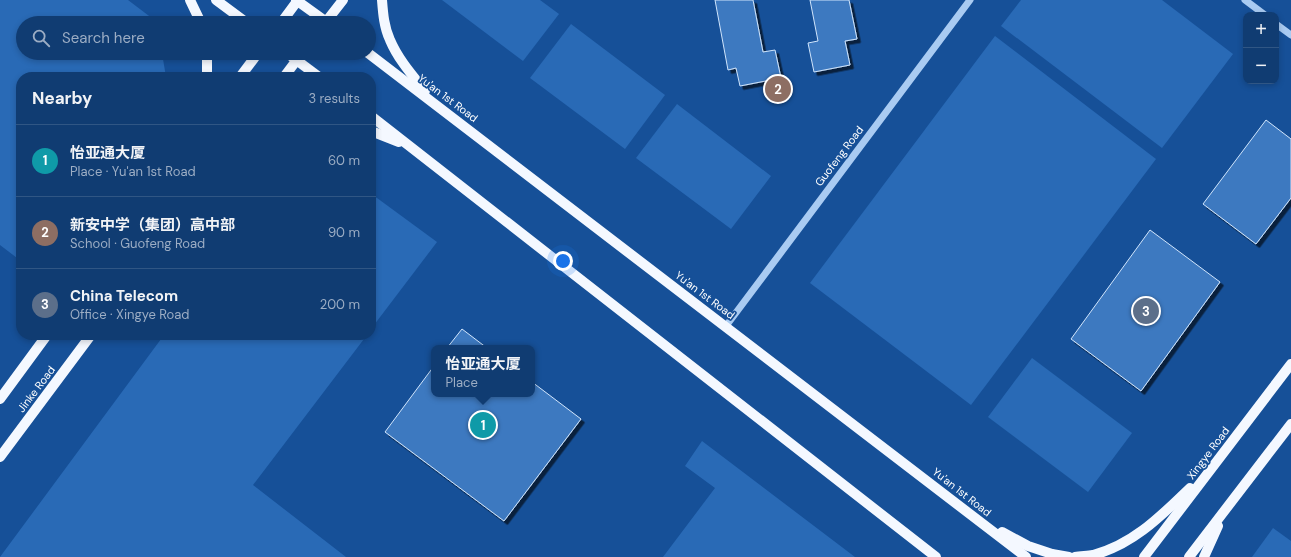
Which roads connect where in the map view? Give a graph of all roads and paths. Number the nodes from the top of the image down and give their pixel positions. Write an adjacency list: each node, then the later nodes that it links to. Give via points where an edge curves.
1 (190, 0): 9 (main road)
2 (216, 0): 10 (main road)
3 (297, 0): 11 (main road); 12 (main road)
4 (343, 0): 13 (main road)
5 (382, 0): 25 (main road, via 389,39 399,57)
6 (970, 0): 29 (street, Guofeng Road)
7 (1245, 0): 8 (street)
8 (1260, 12)
9 (198, 16)
10 (238, 16)
11 (285, 16)
12 (318, 16)
13 (331, 16)
14 (1279, 26): 15 (street)
15 (1291, 35)
16 (376, 59): 25 (main road, Yu'an 1st Road)
17 (207, 60): 21 (main road)
18 (253, 60): 22 (main road)
19 (298, 60): 23 (main road)
20 (303, 60): 24 (main road)
21 (207, 72)
22 (244, 72)
23 (288, 72)
24 (314, 72)
25 (436, 104): 29 (main road, Yu'an 1st Road)
26 (376, 120): 28 (main road)
27 (376, 133): 28 (main road)
28 (411, 147): 39 (main road)
29 (726, 326): 38 (main road, Yu'an 1st Road)
30 (43, 340): 33 (main road, Jinke Road)
31 (87, 340): 35 (main road, Jinke Road)
32 (1291, 364): 36 (main road, Xingye Road)
33 (0, 399)
34 (1291, 424): 37 (main road)
35 (0, 457)
36 (1215, 465): 42 (main road, via 1161,517 1136,535 1112,549); 43 (main road, Xingye Road)
37 (1245, 484): 44 (main road); 45 (main road, via 1220,523)
38 (972, 516): 40 (main road, Yu'an 1st Road); 41 (main road, via 1028,546)
39 (936, 557)
40 (1026, 557)
41 (1069, 557)
42 (1075, 557)
43 (1144, 557)
44 (1189, 557)
45 (1204, 557)

